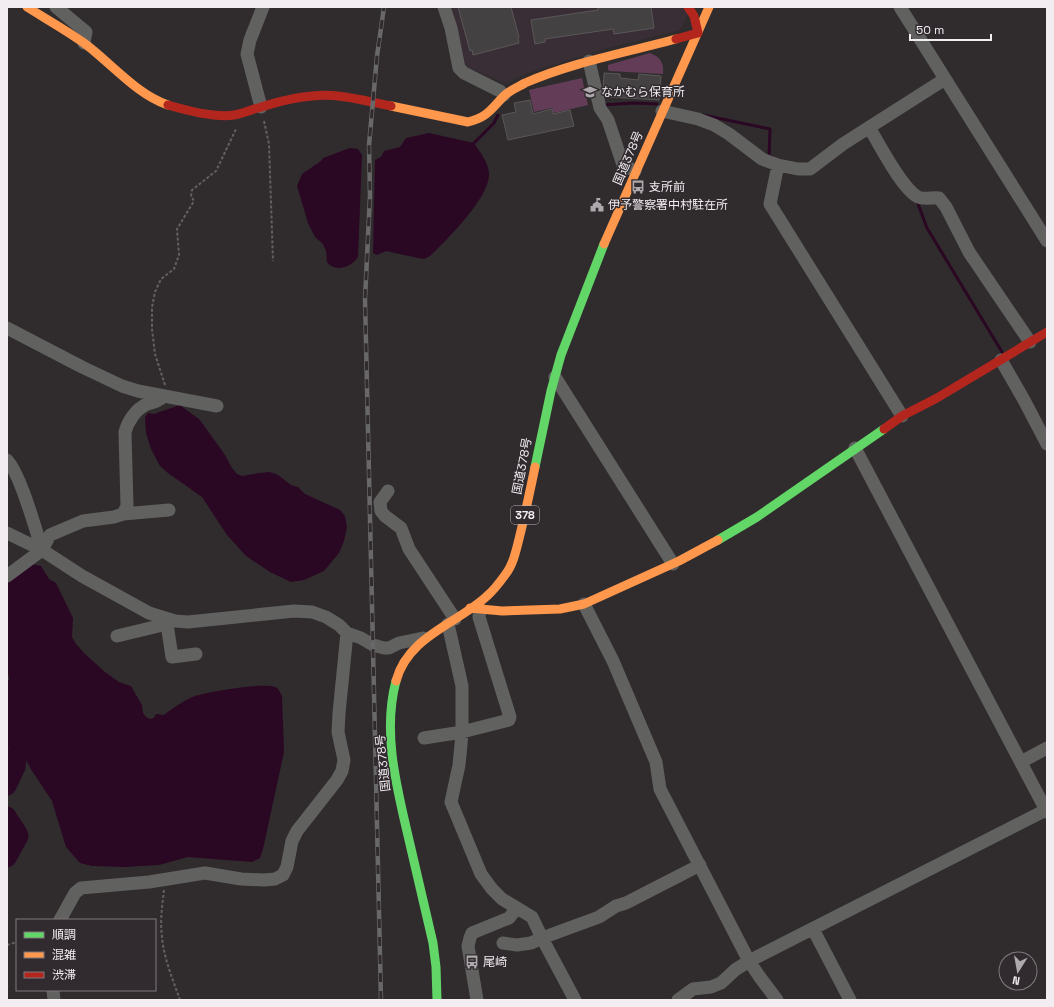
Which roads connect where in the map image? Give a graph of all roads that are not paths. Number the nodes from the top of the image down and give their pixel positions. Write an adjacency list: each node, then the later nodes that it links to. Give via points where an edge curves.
1 (27, 7): 9 (main road)
2 (56, 7): 9 (street, via 86,32)
3 (263, 7): 13 (street, via 247,54)
4 (444, 7): 12 (street, via 459,68)
5 (688, 7): 8 (main road, via 694,16)
6 (709, 7): 8 (main road, 国道378号 / 378)
7 (900, 7): 11 (street)
8 (698, 33): 10 (main road); 14 (main road, 国道378号 / 378)
9 (84, 43): 13 (main road, via 146,94 160,102 178,108 221,115 234,115)
10 (589, 61): 12 (main road, via 534,79); 17 (street, via 600,108 608,120 623,165)
11 (945, 79): 15 (street); 18 (street)
12 (504, 95): 13 (main road, via 486,117 468,122 338,96 310,96)
13 (261, 107)
14 (662, 111): 16 (street, via 698,119 714,126 762,159); 17 (main road, 国道378号 / 378)
15 (869, 127): 16 (street, via 810,169); 21 (street, via 903,183 913,194 919,198 940,198 969,252)
16 (778, 165): 26 (street, via 770,204)
17 (636, 171): 23 (main road, 国道378号 / 378, via 575,317)
18 (1047, 241)
19 (7, 328): 24 (street, via 122,386)
20 (1047, 332): 21 (main road)
21 (1030, 342): 22 (main road)
22 (1001, 360): 26 (main road); 27 (street)
23 (555, 377): 35 (street); 38 (main road, 国道378号 / 378, via 513,561 506,574)
24 (164, 396): 25 (street); 32 (street, via 142,407 128,423 125,432 128,506)
25 (217, 406)
26 (902, 416): 28 (main road)
27 (1047, 444)
28 (855, 448): 35 (main road, via 757,517 704,549); 48 (street)
29 (7, 460): 34 (street, via 21,486)
30 (388, 491): 39 (street, via 380,502 381,511 401,528 409,550)
31 (169, 510): 32 (street)
32 (123, 514): 34 (street, via 83,521 50,535)
33 (7, 533): 34 (street)
34 (42, 550): 36 (street); 40 (street, via 82,576)
35 (673, 564): 37 (main road)
36 (7, 576)
37 (584, 604): 38 (main road, via 560,609); 50 (street, via 613,661 656,762 660,789)
38 (475, 609): 39 (main road, 国道378号 / 378); 45 (street, via 480,617 510,716 509,720)
39 (452, 621): 43 (main road, 国道378号 / 378); 45 (street, via 462,686)
40 (167, 622): 41 (street, via 294,611 312,612 333,621); 42 (street); 44 (street, via 172,657)
41 (348, 633): 43 (street, via 384,648); 52 (street, via 338,732 344,760 342,771 296,831 283,875 276,879 264,880 205,873 81,888 75,893)
42 (117, 636)
43 (425, 638): 57 (main road, 国道378号 / 378, via 410,654 397,677 392,696 392,748 395,779 433,943)
44 (196, 654)
45 (462, 732): 46 (street); 51 (street, via 459,765 451,802 481,874 502,899)
46 (424, 738)
47 (1047, 748): 48 (street)
48 (1021, 762): 49 (street)
49 (1046, 811): 53 (street)
50 (700, 865): 54 (street, via 599,917); 56 (street)
51 (517, 908): 54 (street, via 532,916); 58 (street, via 509,918 472,933 468,946)
52 (61, 919)
53 (813, 929): 56 (street); 62 (street)
54 (542, 938): 55 (street, via 525,945); 59 (street)
55 (503, 943)
56 (749, 961): 60 (street, via 722,983 692,989); 61 (street)
57 (437, 1000)
58 (477, 1000)
59 (575, 1000)
60 (678, 1000)
61 (777, 1000)
62 (850, 1000)

